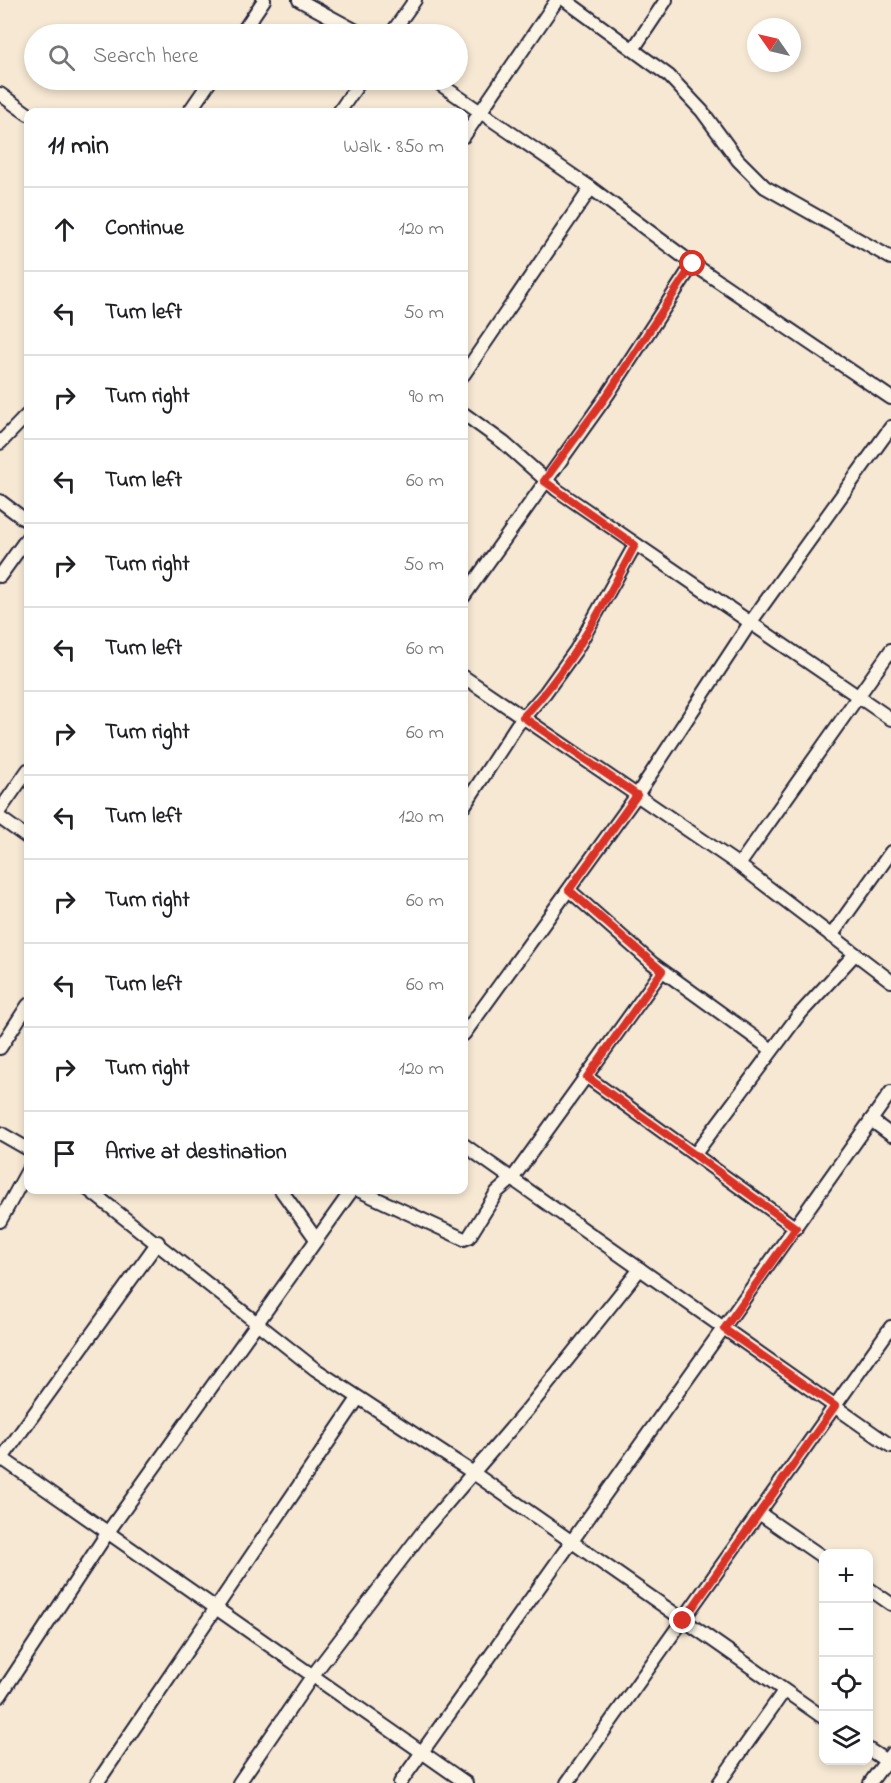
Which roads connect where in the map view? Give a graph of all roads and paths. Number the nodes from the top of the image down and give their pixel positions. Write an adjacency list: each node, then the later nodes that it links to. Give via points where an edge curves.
1 (264, 0): 7 (street)
2 (300, 0): 8 (street)
3 (415, 0): 9 (street)
4 (557, 0): 17 (street)
5 (565, 0): 10 (street)
6 (666, 0): 10 (street)
7 (248, 24)
8 (344, 24)
9 (398, 24)
10 (634, 48): 21 (street, via 688,95 738,160 765,187)
11 (204, 90): 15 (street)
12 (354, 90): 16 (street)
13 (450, 90): 17 (street)
14 (0, 94): 18 (street)
15 (192, 108)
16 (342, 108)
17 (482, 110): 19 (street); 20 (street)
18 (24, 111)
19 (468, 130)
20 (591, 188): 22 (street); 23 (street)
21 (891, 258)
22 (693, 264): 24 (street); 29 (street, via 608,394)
23 (468, 368)
24 (891, 398)
25 (468, 417): 29 (street, via 504,443)
26 (24, 418): 28 (street)
27 (891, 427): 36 (street)
28 (0, 443)
29 (544, 481): 33 (street); 35 (street)
30 (0, 501): 31 (street)
31 (24, 519)
32 (24, 543): 34 (street)
33 (635, 545): 36 (street); 40 (street, via 576,650)
34 (0, 576)
35 (468, 590)
36 (750, 622): 39 (street); 43 (street)
37 (891, 650): 39 (street)
38 (468, 680): 40 (street)
39 (858, 697): 41 (street); 49 (street)
40 (523, 717): 43 (street); 44 (street)
41 (891, 719)
42 (24, 776): 45 (street)
43 (637, 795): 49 (street); 50 (street)
44 (468, 800)
45 (0, 810)
46 (0, 818): 47 (street)
47 (24, 835)
48 (891, 852): 51 (street)
49 (739, 865): 51 (street)
50 (569, 890): 53 (street); 56 (street)
51 (831, 936): 52 (street)
52 (855, 954): 54 (street); 58 (street, via 816,994)
53 (662, 971): 58 (street); 59 (street)
54 (891, 981)
55 (24, 1011): 57 (street)
56 (468, 1029)
57 (0, 1048)
58 (772, 1050): 66 (street)
59 (587, 1077): 66 (street); 68 (street)
60 (891, 1092): 61 (street)
61 (871, 1120): 63 (street); 74 (street)
62 (0, 1133): 64 (street)
63 (891, 1135)
64 (24, 1147)
65 (468, 1147): 68 (street)
66 (695, 1155): 74 (street)
67 (24, 1177): 73 (street)
68 (512, 1179): 72 (street, via 496,1192 466,1239); 77 (street)
69 (93, 1194): 76 (street)
70 (284, 1194): 75 (street)
71 (349, 1194): 75 (street)
72 (367, 1194)
73 (0, 1221)
74 (796, 1228): 80 (street)
75 (315, 1239): 78 (street)
76 (158, 1242): 78 (street); 84 (street)
77 (640, 1269): 80 (street); 85 (street)
78 (256, 1323): 81 (street); 87 (street)
79 (891, 1327): 82 (street)
80 (724, 1329): 82 (street); 88 (street)
81 (357, 1400): 85 (street); 92 (street)
82 (835, 1406): 83 (street); 86 (street)
83 (891, 1446)
84 (1, 1459): 87 (street)
85 (472, 1472): 88 (street); 94 (street)
86 (759, 1514): 89 (street); 93 (street)
87 (108, 1532): 92 (street); 96 (street)
88 (572, 1543): 93 (street); 99 (street)
89 (819, 1555)
90 (873, 1591): 91 (street)
91 (891, 1604)
92 (216, 1608): 94 (street); 101 (street)
93 (683, 1621): 95 (street); 105 (street)
94 (314, 1675): 99 (street); 102 (street)
95 (784, 1691): 97 (street); 106 (street)
96 (0, 1696)
97 (819, 1715)
98 (873, 1751): 100 (street)
99 (422, 1752): 103 (street); 104 (street)
100 (889, 1759): 107 (street)
101 (97, 1783)
102 (239, 1783)
103 (400, 1783)
104 (466, 1783)
105 (567, 1783)
106 (719, 1783)
107 (870, 1783)

